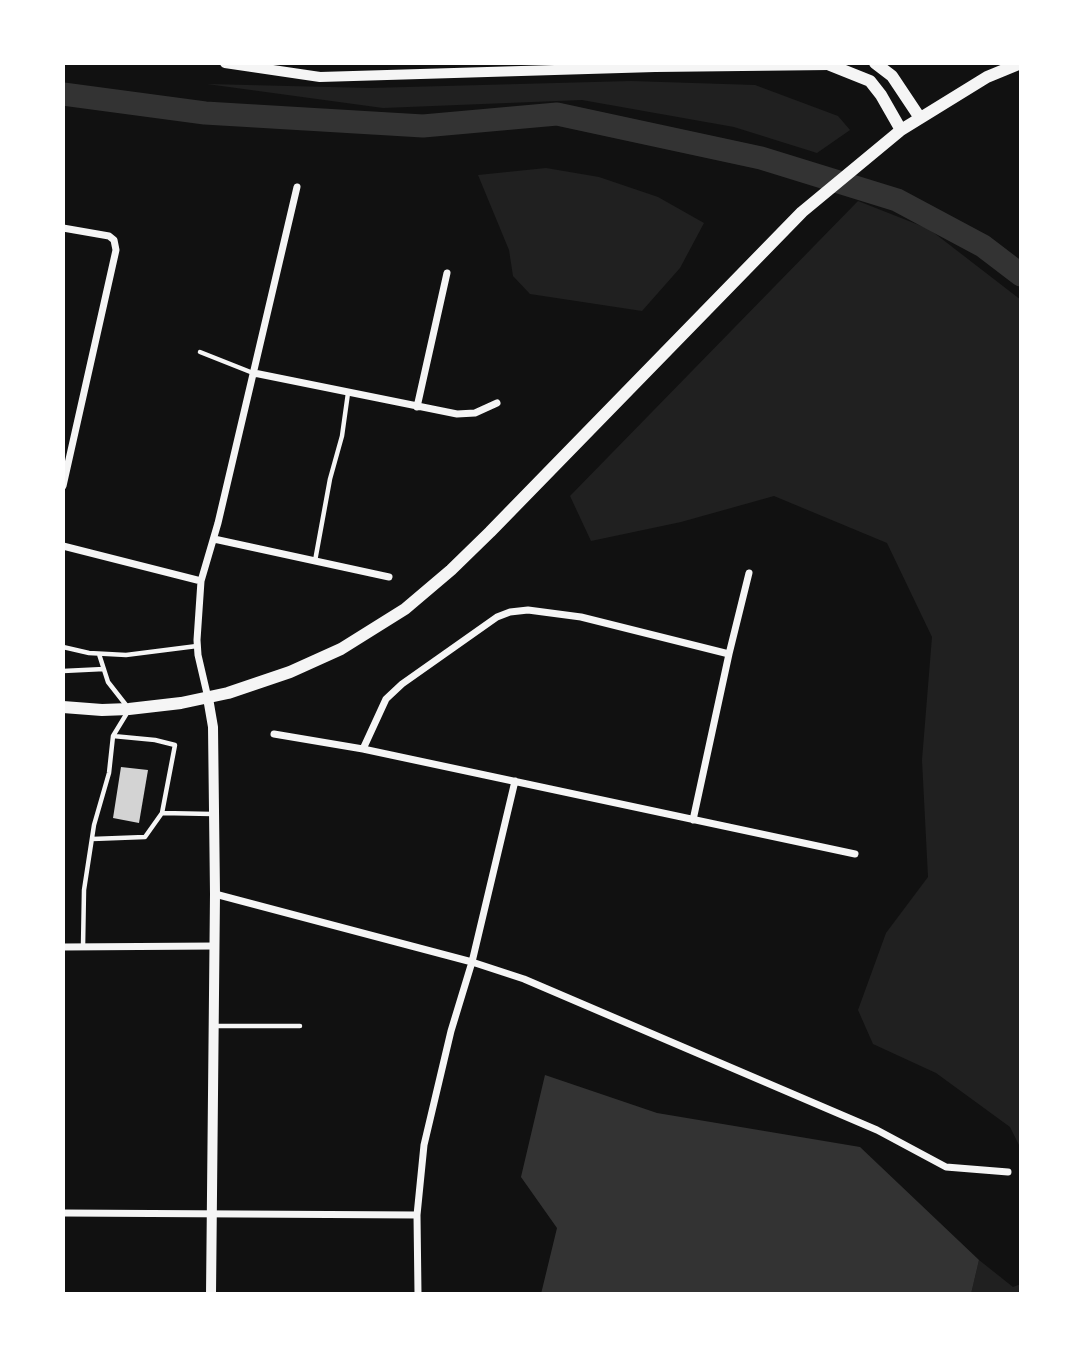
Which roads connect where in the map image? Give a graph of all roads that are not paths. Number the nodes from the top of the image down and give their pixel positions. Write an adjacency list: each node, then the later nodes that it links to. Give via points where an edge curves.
1 (225, 63): 4 (street, via 320,77)
2 (875, 63): 5 (main road, via 892,76)
3 (1021, 63): 5 (main road, via 987,77)
4 (834, 64): 6 (main road, via 870,81)
5 (920, 118): 6 (main road)
6 (901, 130): 28 (main road, via 802,212 431,588 341,649 290,672)
7 (297, 187): 11 (street)
8 (63, 228): 15 (street, via 109,236 116,250)
9 (447, 273): 14 (street)
10 (200, 352): 11 (lane)
11 (254, 373): 12 (street); 16 (street)
12 (348, 393): 14 (street); 18 (lane)
13 (497, 403): 14 (street, via 475,413 457,414)
14 (417, 407)
15 (63, 486)
16 (214, 539): 18 (street); 21 (street)
17 (63, 546): 21 (street)
18 (315, 561): 20 (street)
19 (749, 573): 25 (street)
20 (389, 577)
21 (201, 581): 22 (street)
22 (197, 646): 24 (lane); 28 (street)
23 (63, 647): 24 (lane)
24 (99, 654): 26 (lane)
25 (729, 654): 33 (street, via 581,617 510,611 386,699); 37 (street)
26 (104, 669): 27 (lane); 30 (lane)
27 (63, 671)
28 (208, 698): 30 (main road); 36 (street)
29 (63, 707): 30 (main road)
30 (129, 709): 32 (lane)
31 (274, 734): 33 (street)
32 (113, 736): 35 (lane, via 175,745); 38 (lane, via 109,773)
33 (363, 749): 34 (street)
34 (515, 781): 37 (street); 44 (street)
35 (162, 813): 36 (lane); 38 (lane, via 145,836)
36 (214, 814): 40 (street)
37 (693, 820): 39 (street)
38 (92, 838): 43 (lane, via 84,890)
39 (855, 854)
40 (215, 894): 41 (street); 44 (street)
41 (215, 946): 43 (street); 45 (street)
42 (63, 947): 43 (street)
43 (83, 947)
44 (472, 962): 47 (street, via 524,979 877,1130 946,1167); 50 (street, via 425,1145)
45 (214, 1026): 46 (lane); 49 (street)
46 (300, 1026)
47 (1008, 1172)
48 (63, 1213): 49 (street)
49 (213, 1214): 50 (street); 51 (street)
50 (417, 1215): 52 (street)
51 (212, 1294)
52 (418, 1294)

